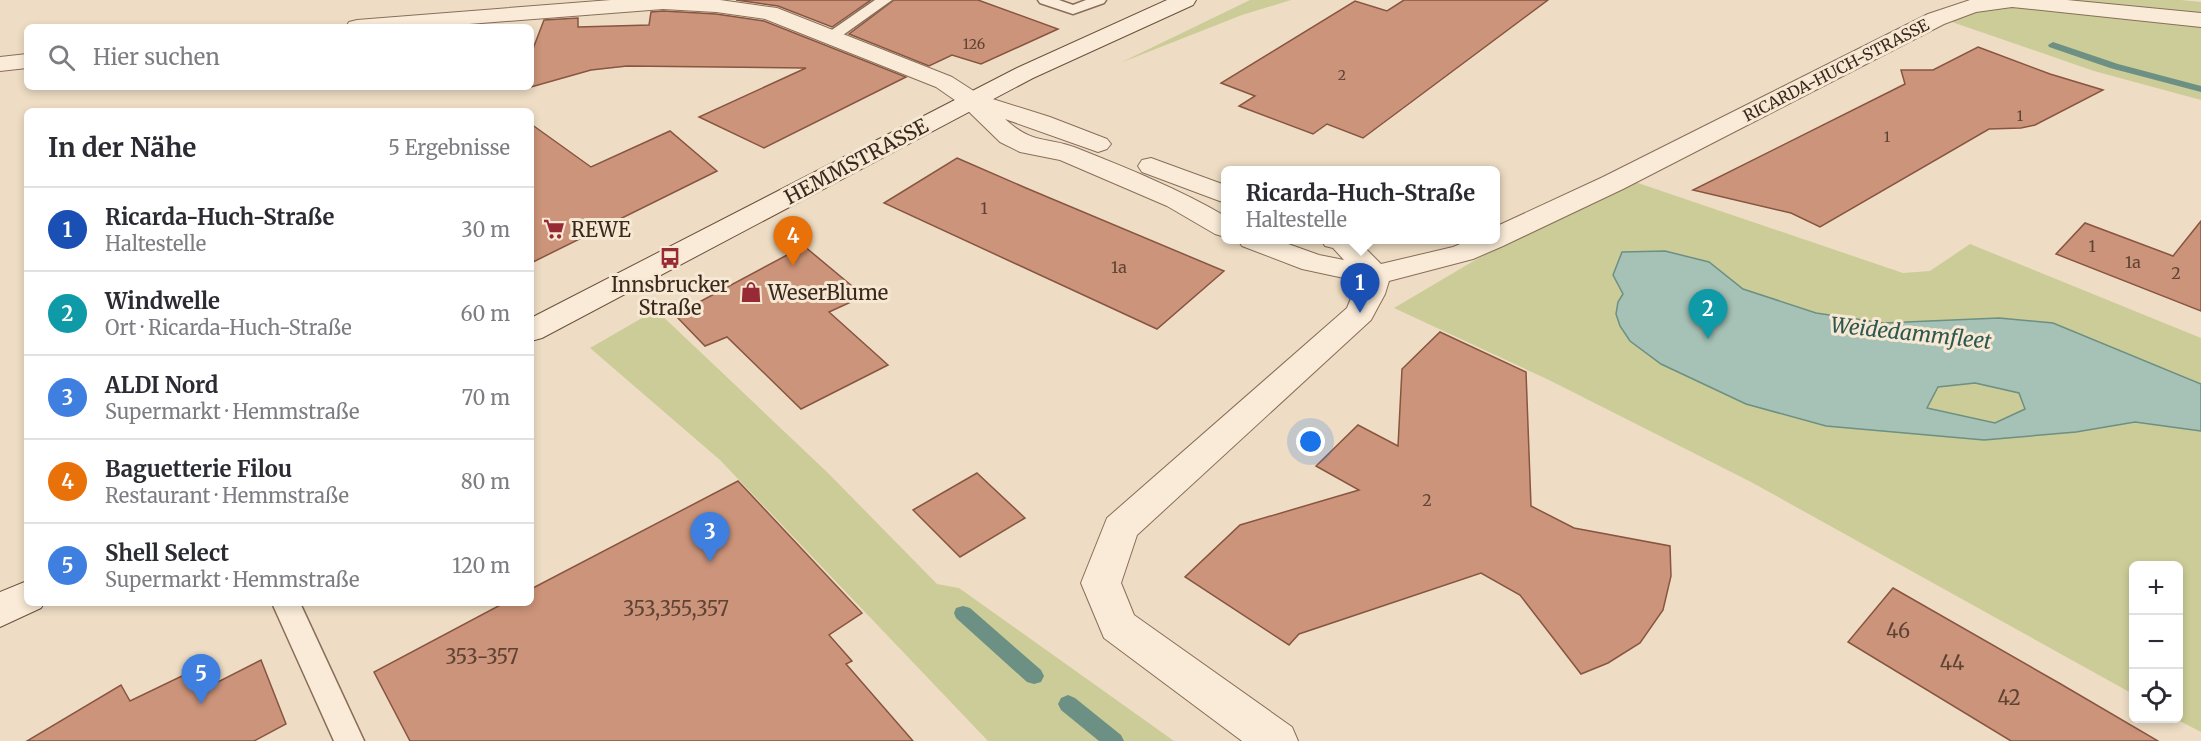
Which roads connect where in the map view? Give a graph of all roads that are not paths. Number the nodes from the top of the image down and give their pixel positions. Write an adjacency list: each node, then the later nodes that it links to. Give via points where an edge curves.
1 (885, 0): 8 (lane)
2 (1045, 0): 3 (lane, via 1073,10)
3 (1099, 0)
4 (1185, 0): 11 (street, HEMMSTRASSE)
5 (2201, 20): 14 (street, RICARDA-HUCH-STRASSE, via 2012,1 1972,6 1936,19)
6 (448, 23): 7 (street); 8 (street, via 663,3 769,13)
7 (425, 24)
8 (831, 38): 11 (street, via 944,82)
9 (24, 61): 10 (street)
10 (0, 64)
11 (971, 100): 12 (street, via 1041,122); 13 (street, via 1009,137 1029,146 1067,153 1177,200); 19 (street, HEMMSTRASSE)
12 (1221, 193)
13 (1221, 226)
14 (1500, 236)
15 (1262, 244): 18 (street, via 1312,263)
16 (1345, 244): 18 (street)
17 (1483, 244): 18 (street, RICARDA-HUCH-STRASSE, via 1463,253)
18 (1374, 275): 24 (street, via 1360,313 1120,528 1101,583 1118,626)
19 (534, 329)
20 (24, 599): 22 (street)
21 (287, 606): 23 (lane)
22 (0, 611)
23 (349, 741)
24 (1276, 741)

